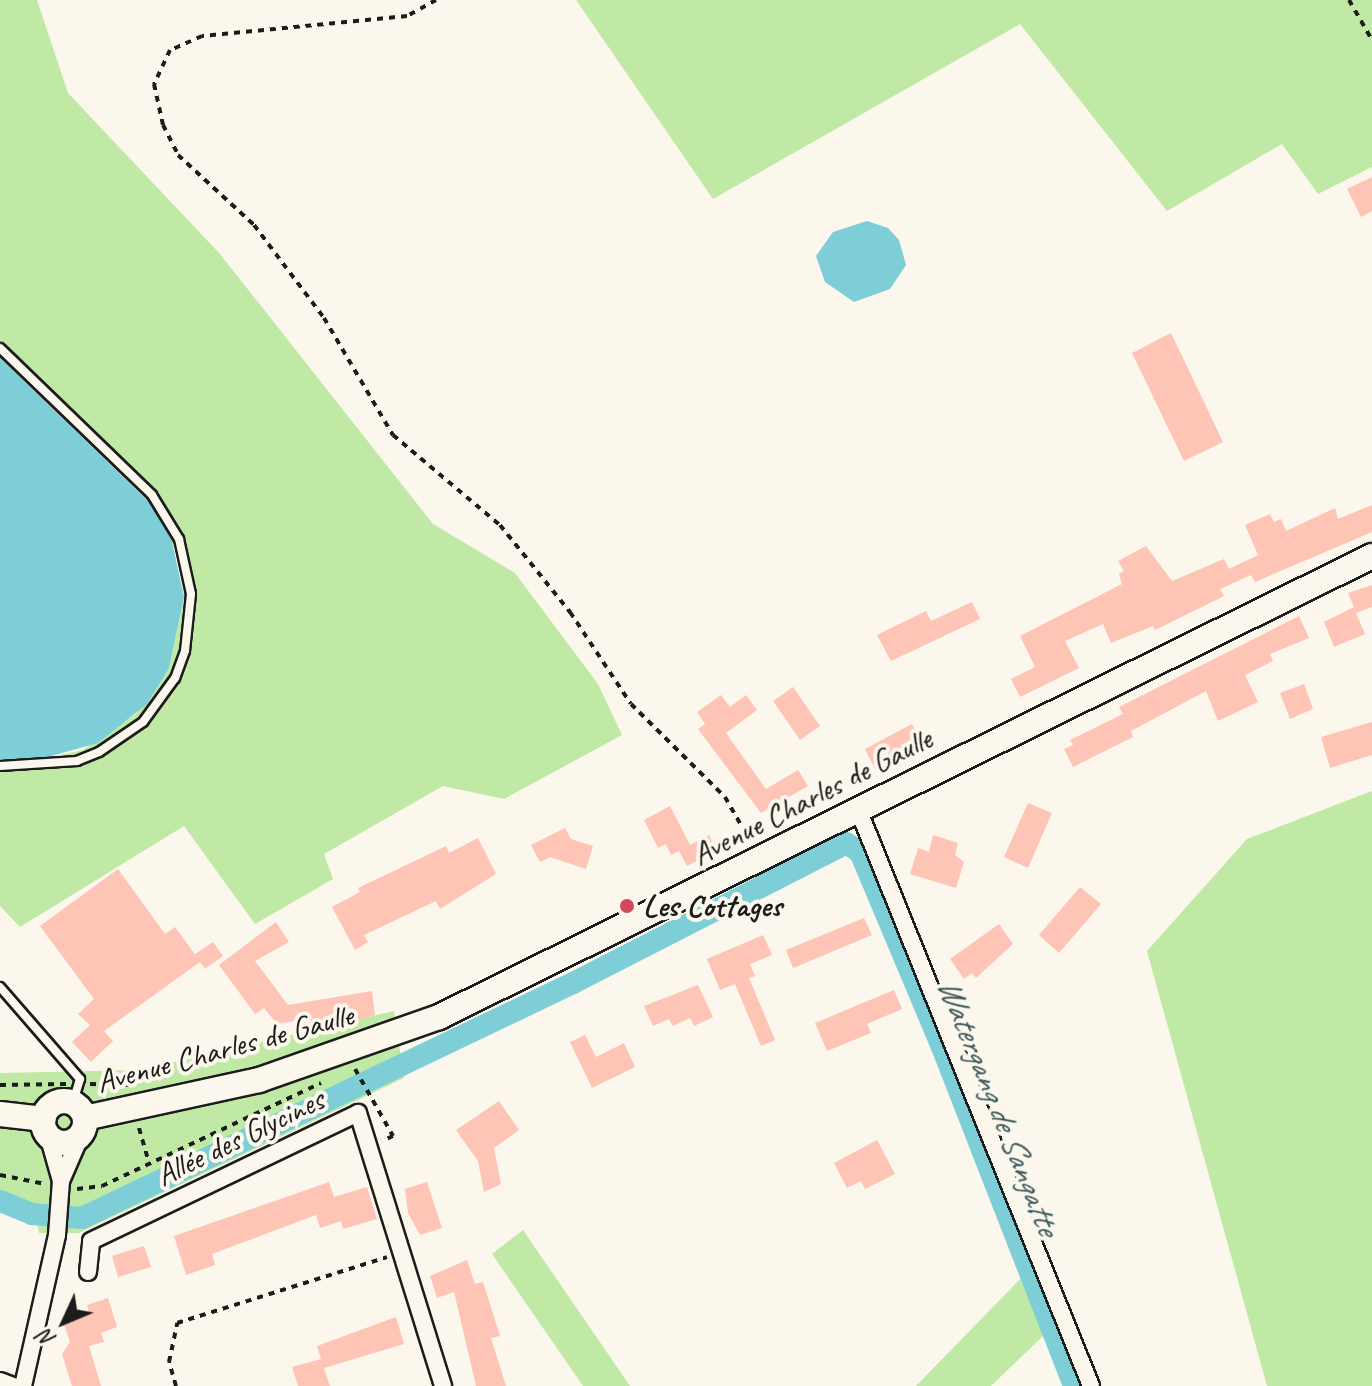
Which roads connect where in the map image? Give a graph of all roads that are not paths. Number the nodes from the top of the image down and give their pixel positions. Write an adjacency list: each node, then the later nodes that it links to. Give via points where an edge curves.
1 (0, 348): 3 (lane, via 152,495 179,539 191,594 185,651 175,678 143,722 77,761)
2 (1372, 556): 4 (main road, Avenue Charles de Gaulle)
3 (0, 766)
4 (858, 809): 6 (main road, Avenue Charles de Gaulle, via 756,849 393,1036 248,1083 133,1108); 15 (street)
5 (0, 987): 6 (lane, via 57,1048)
6 (80, 1110): 8 (main road, Avenue Charles de Gaulle, via 56,1102); 8 (main road, Avenue Charles de Gaulle, via 63,1142); 9 (street)
7 (0, 1114): 8 (main road, Avenue Charles de Gaulle)
8 (46, 1127): 9 (street)
9 (60, 1189): 13 (street, via 57,1235)
10 (88, 1272): 14 (street, Allée des Glycines, via 91,1241 358,1113)
11 (0, 1381): 12 (street)
12 (13, 1386)
13 (23, 1386)
14 (443, 1386)
15 (1091, 1386)

